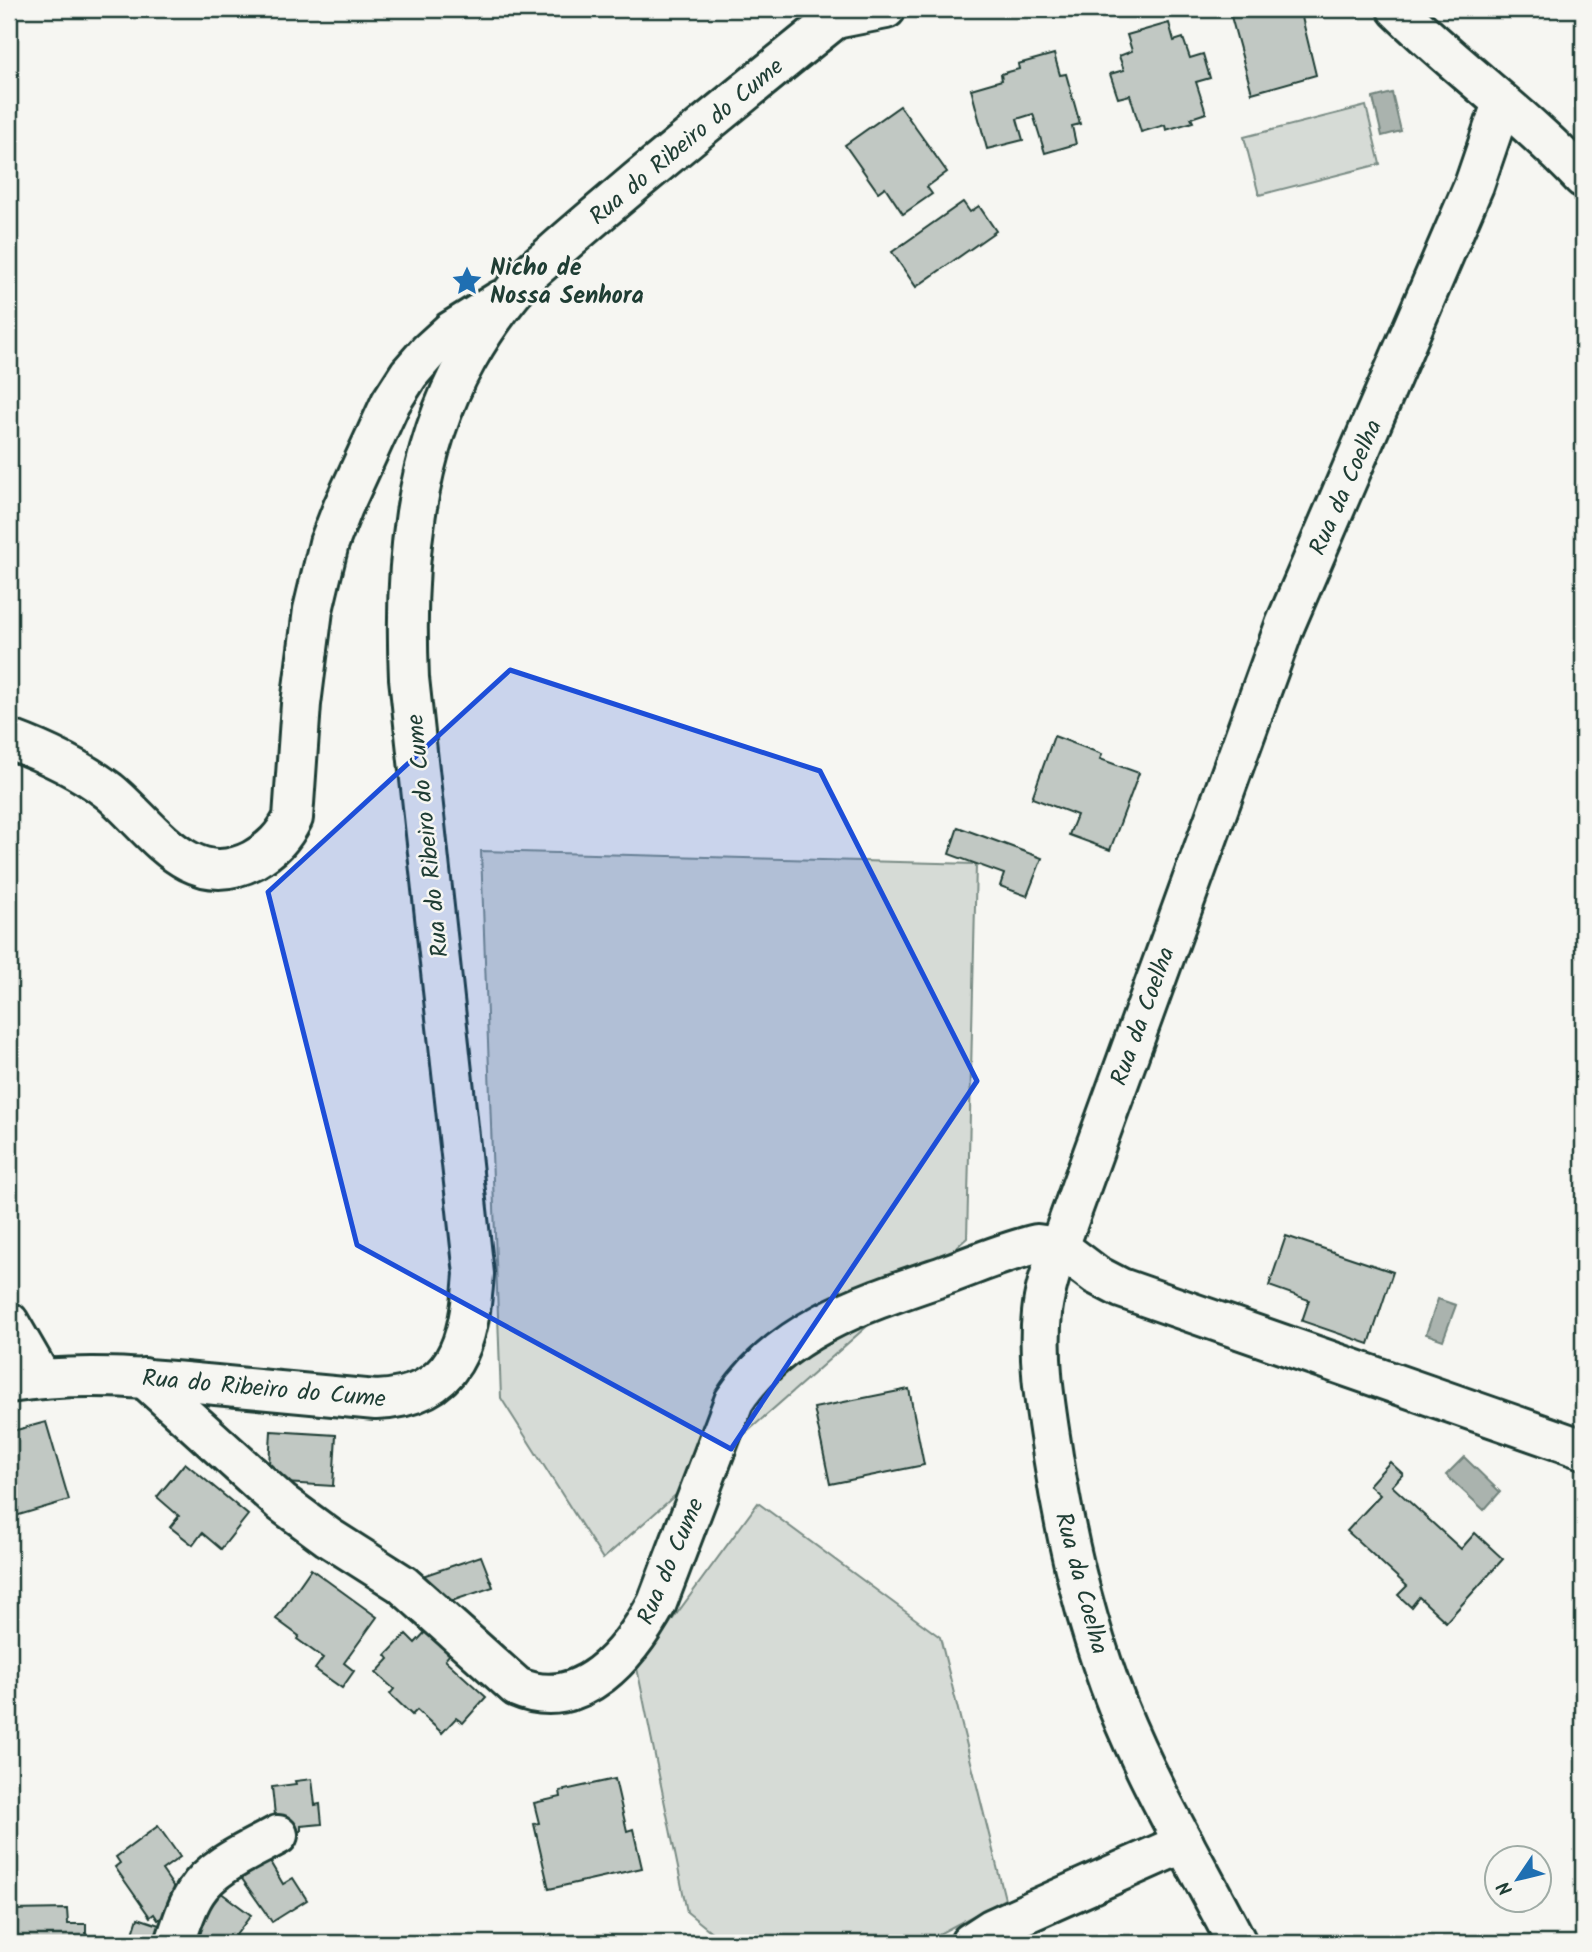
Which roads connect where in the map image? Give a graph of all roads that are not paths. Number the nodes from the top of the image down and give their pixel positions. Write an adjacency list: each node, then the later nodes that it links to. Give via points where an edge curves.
1 (886, 9): 3 (street)
2 (1397, 9): 4 (street)
3 (838, 14): 6 (street, Rua do Ribeiro do Cume, via 568,239)
4 (1502, 103): 5 (street); 8 (street, Rua da Coelha, via 1459,221 1285,625)
5 (1583, 178)
6 (514, 292): 7 (street, via 451,331 409,374 391,402 343,507 313,610 293,818 275,845 228,868 192,864 93,780); 10 (street, Rua do Ribeiro do Cume, via 467,359 433,437 408,578 409,678 474,1274 462,1348 447,1370 427,1387 390,1400)
7 (9, 739)
8 (1059, 1247): 10 (street, Rua do Cume, via 1025,1247 878,1298 810,1330 772,1356 734,1401 644,1627 605,1671 561,1694 530,1693 511,1683 402,1584 282,1503); 12 (street, via 1121,1288); 14 (street, Rua da Coelha, via 1046,1286 1041,1342 1060,1503 1098,1652 1119,1709)
9 (9, 1322): 11 (street)
10 (144, 1378): 11 (street, Rua do Ribeiro do Cume, via 97,1375)
11 (26, 1381)
12 (1583, 1449)
13 (278, 1835): 15 (street, via 202,1883)
14 (1184, 1843): 16 (street, via 993,1928); 17 (street, Rua da Coelha)
15 (175, 1943)
16 (970, 1943)
17 (1237, 1943)

